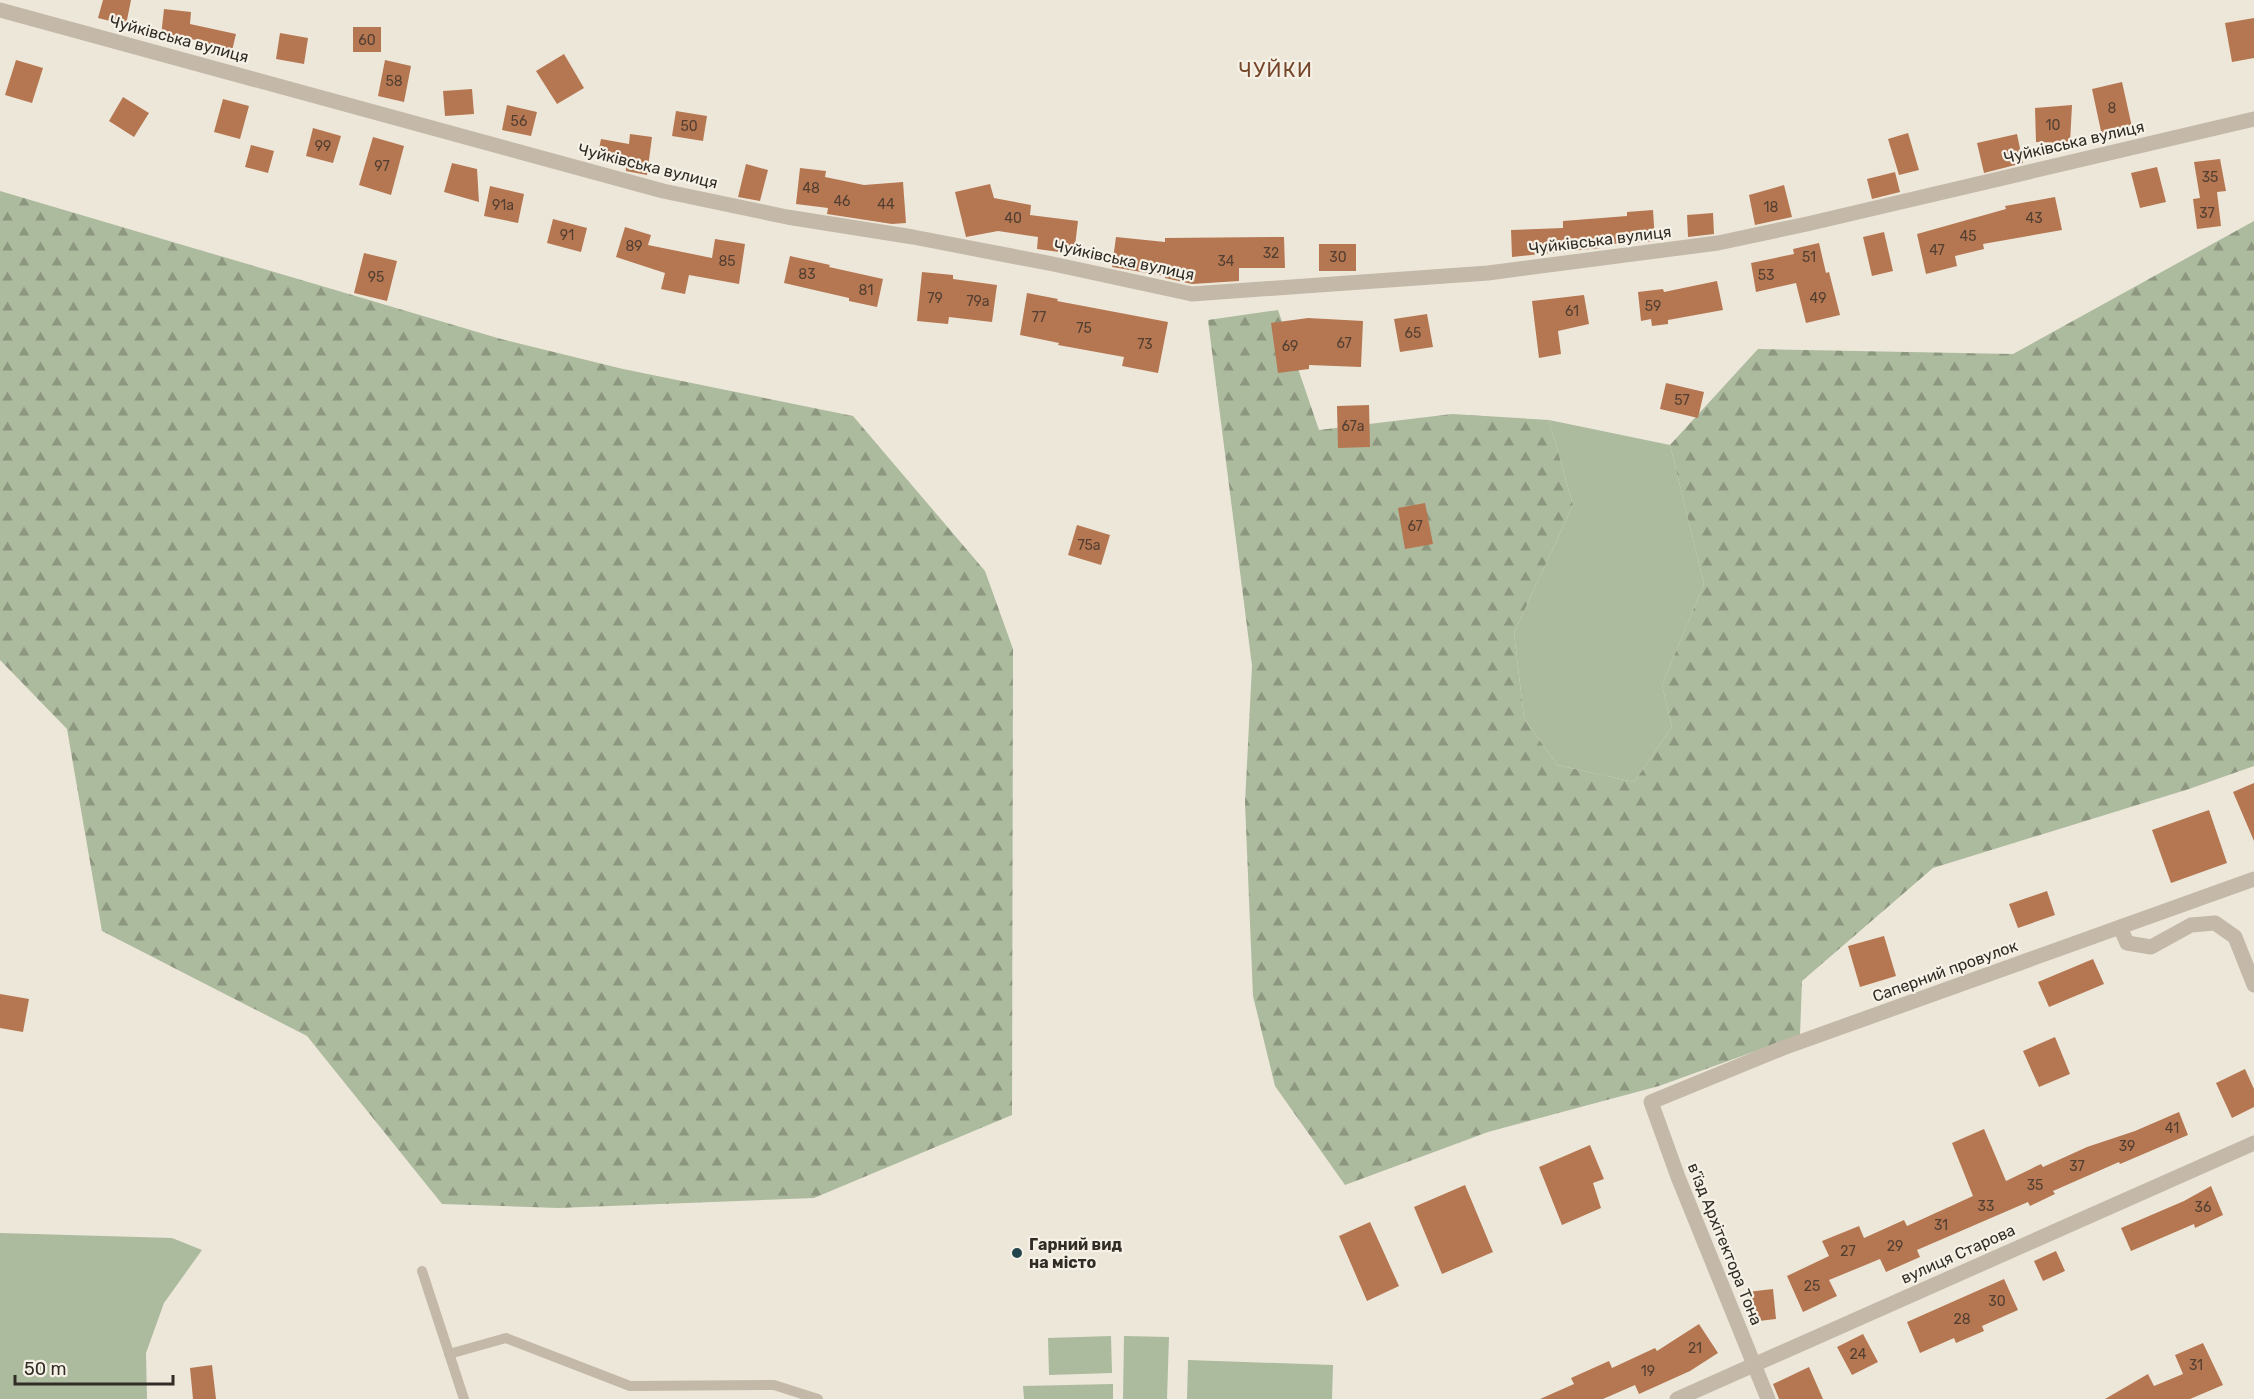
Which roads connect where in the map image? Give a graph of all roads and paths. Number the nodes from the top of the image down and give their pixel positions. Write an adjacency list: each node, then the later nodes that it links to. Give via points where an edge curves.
1 (0, 10): 2 (street, Чуйківська вулиця, via 663,191 787,217 1042,261 1192,294 1488,273 1718,243)
2 (2254, 119)
3 (2254, 879): 4 (street, Саперний провулок)
4 (2120, 927): 5 (street, via 2127,943 2151,947 2191,925 2215,923 2235,937); 6 (street, Саперний провулок, via 1783,1048)
5 (2254, 985)
6 (1651, 1102): 10 (street, в’їзд Архітектора Тона)
7 (2254, 1143): 10 (street, вулиця Старова)
8 (422, 1271): 9 (lane)
9 (449, 1354): 11 (lane); 12 (lane, via 506,1338 630,1386 774,1385)
10 (1754, 1365): 13 (street, вулиця Старова); 14 (street, в’їзд Архітектора Тона)
11 (464, 1399)
12 (818, 1399)
13 (1677, 1399)
14 (1768, 1399)

